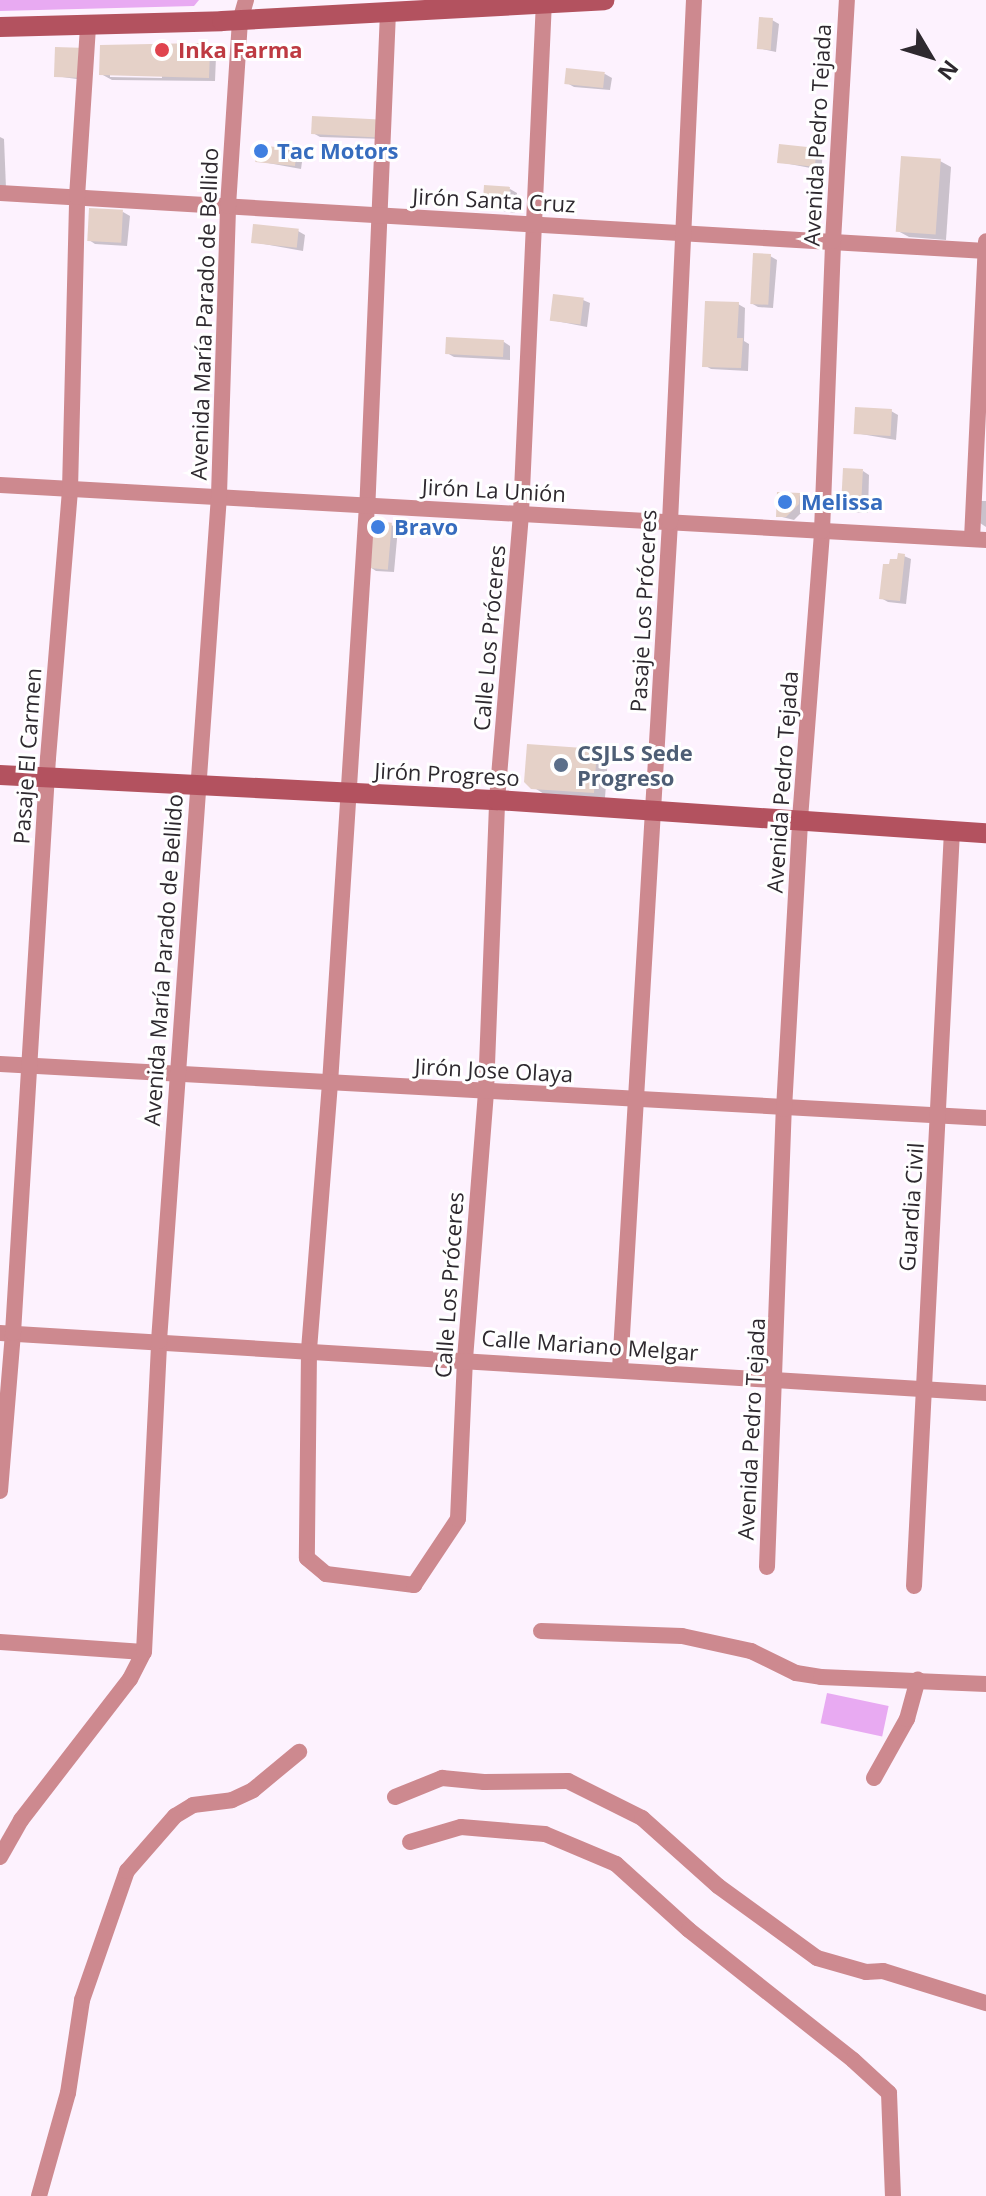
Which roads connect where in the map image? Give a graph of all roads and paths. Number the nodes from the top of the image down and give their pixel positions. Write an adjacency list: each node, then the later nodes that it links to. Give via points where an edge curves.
1 (246, 0): 6 (street, Avenida María Parado de Bellido)
2 (604, 0): 5 (street)
3 (694, 0): 15 (street, Pasaje Los Próceres)
4 (847, 0): 17 (street, Avenida Pedro Tejada)
5 (544, 2): 7 (street); 14 (street, Calle Los Próceres)
6 (238, 10): 7 (street); 8 (street); 12 (street, Avenida María Parado de Bellido)
7 (388, 12): 13 (street)
8 (88, 25): 9 (street); 11 (street, Pasaje El Carmen)
9 (0, 27)
10 (0, 193): 11 (street, Jirón Santa Cruz)
11 (77, 197): 12 (street, Jirón Santa Cruz); 20 (street, Pasaje El Carmen)
12 (228, 206): 13 (street, Jirón Santa Cruz); 21 (street, Avenida María Parado de Bellido)
13 (379, 215): 14 (street, Jirón Santa Cruz); 22 (street)
14 (533, 225): 15 (street, Jirón Santa Cruz); 23 (street, Calle Los Próceres)
15 (683, 233): 17 (street, Jirón Santa Cruz); 24 (street, Pasaje Los Próceres)
16 (986, 240): 18 (street)
17 (833, 241): 18 (street, Jirón Santa Cruz); 25 (street, Avenida Pedro Tejada)
18 (986, 251): 26 (street)
19 (0, 485): 20 (street, Jirón La Unión)
20 (70, 490): 21 (street, Jirón La Unión); 28 (street, Pasaje El Carmen)
21 (219, 495): 22 (street, Jirón La Unión); 29 (street, Avenida María Parado de Bellido)
22 (367, 505): 23 (street, Jirón La Unión); 30 (street)
23 (521, 513): 24 (street, Jirón La Unión); 31 (street, Calle Los Próceres)
24 (670, 522): 25 (street, Jirón La Unión); 32 (street, Pasaje Los Próceres)
25 (822, 531): 26 (street, Jirón La Unión); 33 (street, Avenida Pedro Tejada)
26 (979, 539)
27 (0, 775): 28 (street, Jirón Progreso)
28 (47, 777): 29 (street, Jirón Progreso); 37 (street, Pasaje El Carmen)
29 (198, 785): 30 (street, Jirón Progreso); 38 (street, Avenida María Parado de Bellido)
30 (347, 793): 31 (street, Jirón Progreso); 39 (street)
31 (497, 800): 32 (street, Jirón Progreso); 40 (street, Calle Los Próceres)
32 (653, 810): 33 (street, Jirón Progreso); 41 (street, Pasaje Los Próceres)
33 (800, 819): 34 (street, Jirón Progreso); 42 (street, Avenida Pedro Tejada)
34 (952, 831): 35 (street, Jirón Progreso); 43 (street, Guardia Civil)
35 (986, 833)
36 (0, 1064): 37 (street, Jirón Jose Olaya)
37 (29, 1065): 38 (street, Jirón Jose Olaya); 45 (street, Pasaje El Carmen)
38 (177, 1074): 39 (street, Jirón Jose Olaya); 46 (street, Avenida María Parado de Bellido)
39 (330, 1083): 40 (street, Jirón Jose Olaya); 47 (street)
40 (486, 1091): 41 (street, Jirón Jose Olaya); 48 (street, Calle Los Próceres)
41 (636, 1100): 42 (street, Jirón Jose Olaya); 49 (street, Pasaje Los Próceres)
42 (784, 1109): 43 (street, Jirón Jose Olaya); 50 (street, Avenida Pedro Tejada)
43 (938, 1118): 44 (street, Jirón Jose Olaya); 51 (street, Guardia Civil)
44 (986, 1118)
45 (7, 1333): 46 (street, Calle Mariano Melgar); 53 (street, Pasaje El Carmen)
46 (159, 1341): 47 (street, Calle Mariano Melgar); 58 (street, Avenida María Parado de Bellido)
47 (309, 1350): 48 (street, Calle Mariano Melgar); 48 (street, Calle Los Próceres, via 307,1558 326,1574 414,1585 458,1519)
48 (465, 1359): 49 (street, Calle Mariano Melgar)
49 (620, 1369): 50 (street, Calle Mariano Melgar)
50 (776, 1379): 51 (street, Calle Mariano Melgar); 54 (street, Avenida Pedro Tejada)
51 (922, 1389): 52 (street, Calle Mariano Melgar); 55 (street, Guardia Civil)
52 (986, 1393)
53 (0, 1491)
54 (767, 1567)
55 (914, 1586)
56 (541, 1631): 59 (street, via 682,1636 751,1651 809,1675)
57 (0, 1642): 58 (street)
58 (144, 1652): 65 (street, Avenida María Parado de Bellido, via 130,1679 21,1820)
59 (918, 1679): 60 (street); 62 (street, via 907,1719)
60 (986, 1684)
61 (299, 1752): 67 (street, via 253,1790 232,1800 193,1805 175,1816 127,1871 82,2000 68,2093)
62 (874, 1778)
63 (395, 1797): 66 (street, via 442,1778 568,1781 642,1818 718,1886 817,1958 866,1972 883,1971)
64 (410, 1842): 68 (street, via 461,1827 545,1834 616,1864 889,2093)
65 (0, 1857)
66 (986, 2003)
67 (39, 2196)
68 (893, 2196)

